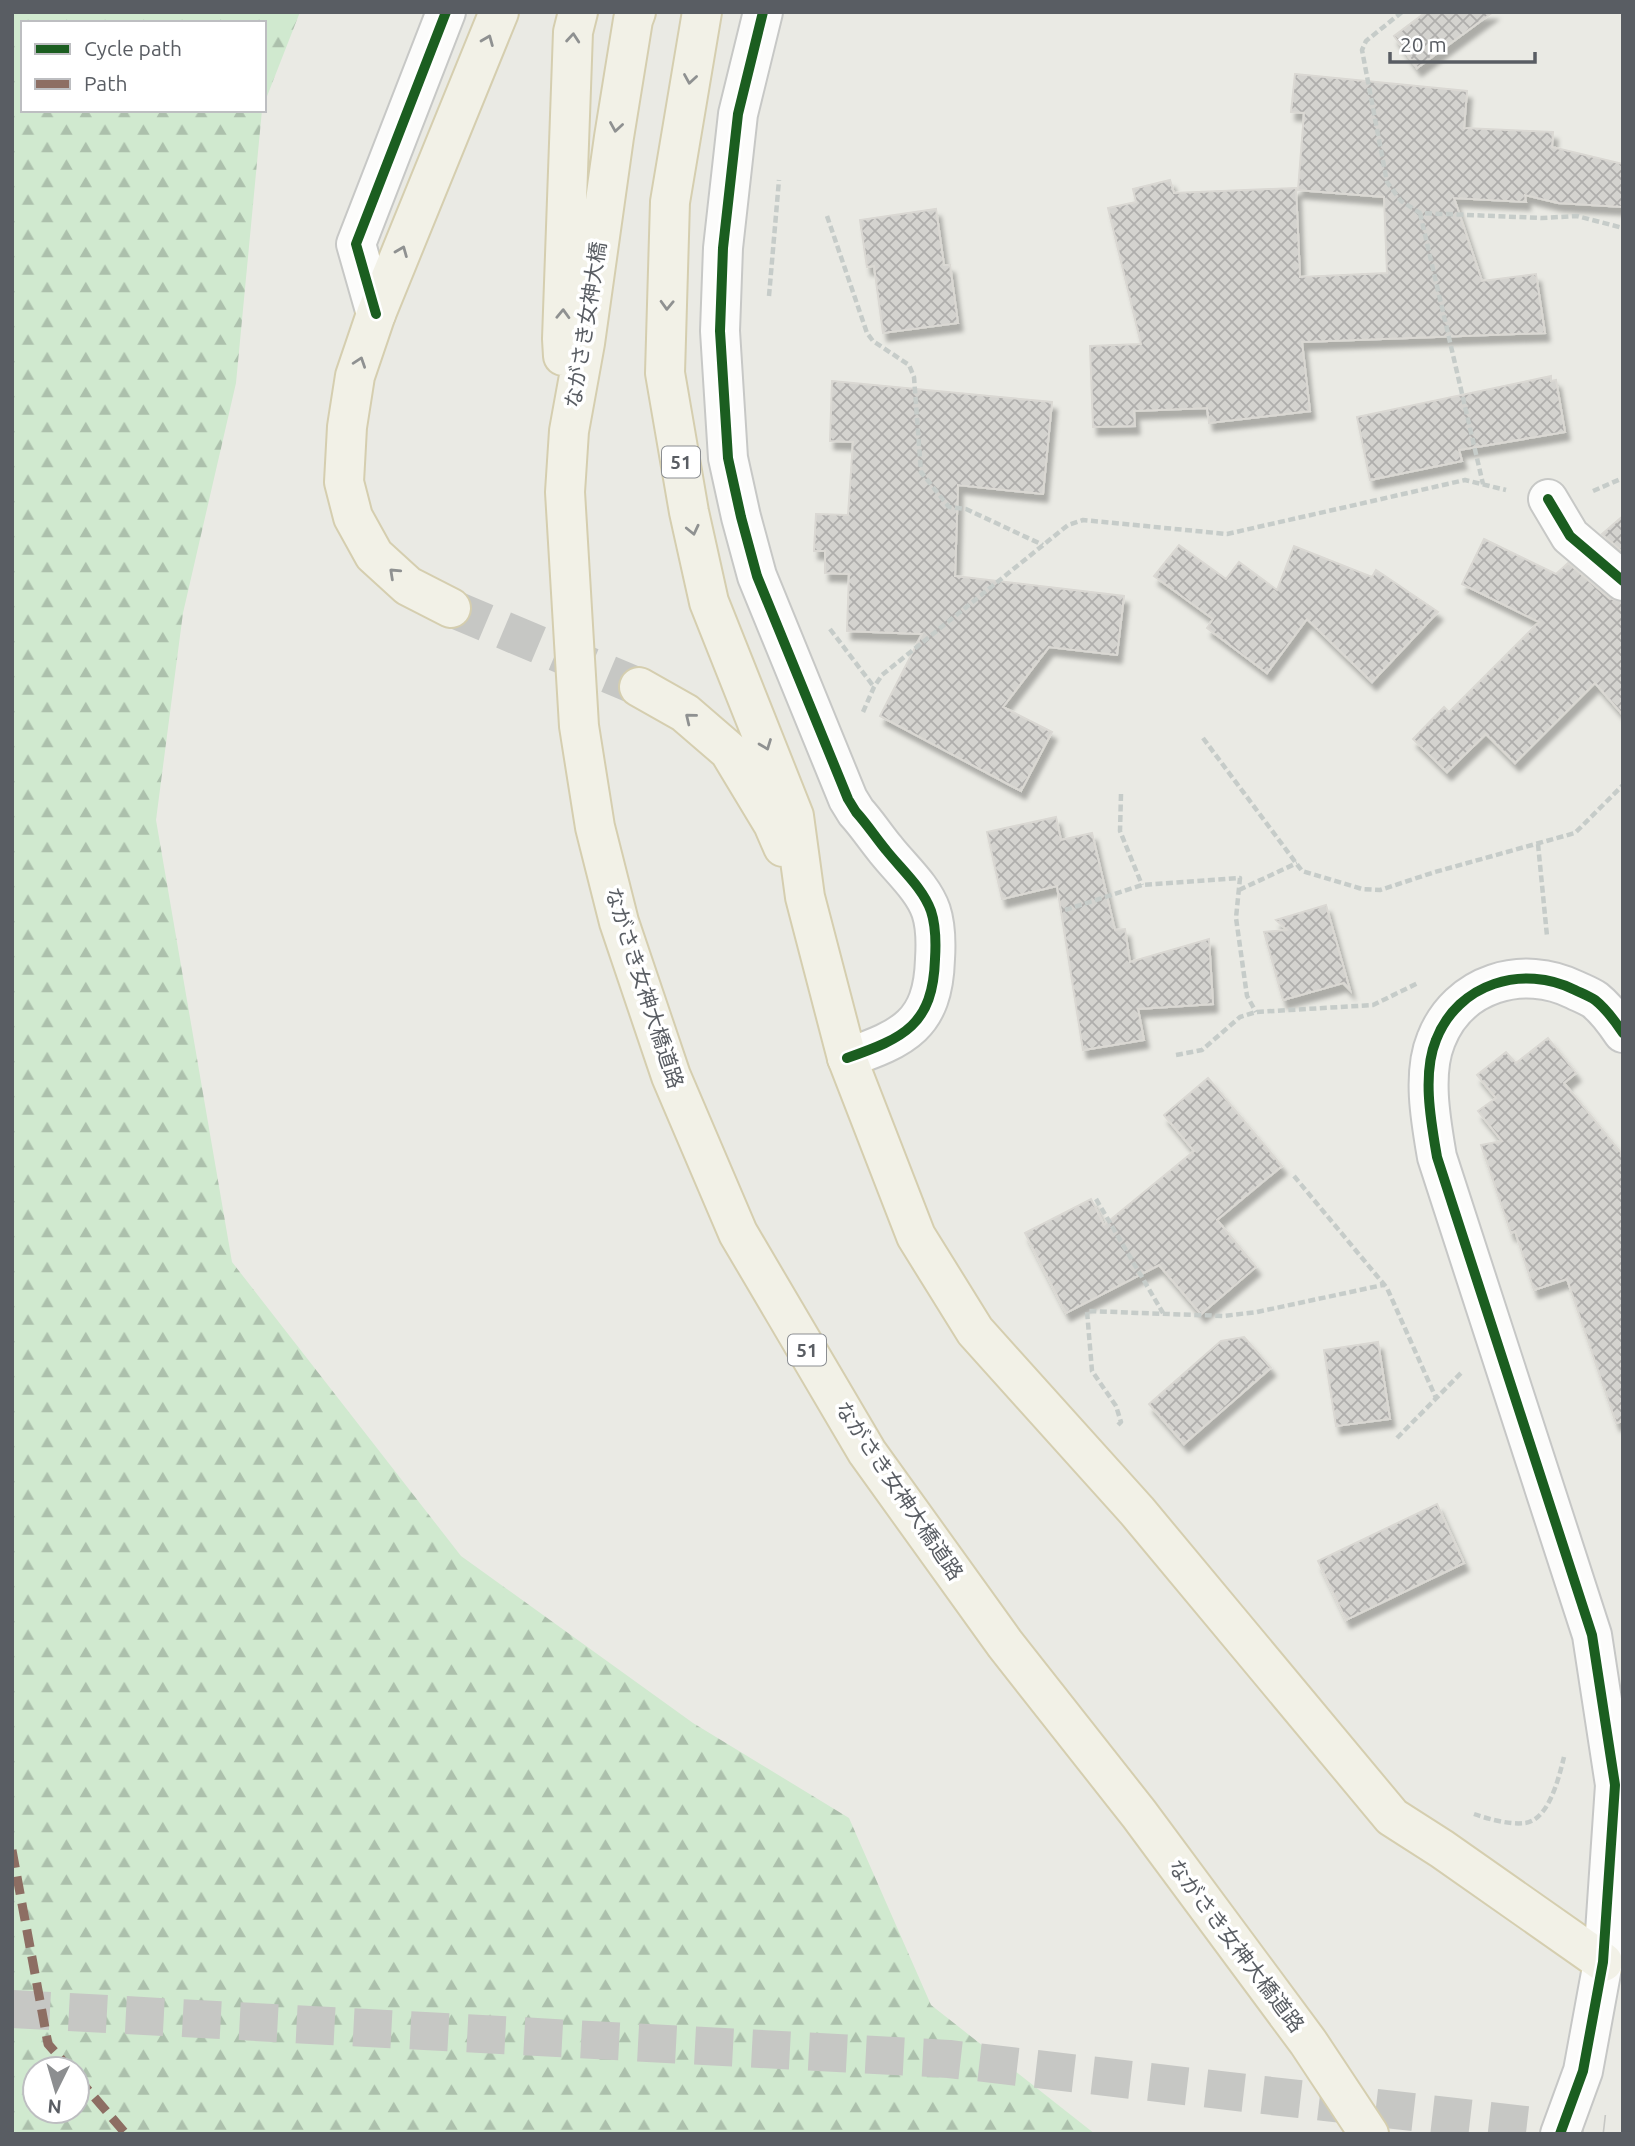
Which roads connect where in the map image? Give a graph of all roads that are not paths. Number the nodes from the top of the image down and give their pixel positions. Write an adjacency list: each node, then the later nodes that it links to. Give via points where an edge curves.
1 (446, 12): 7 (street, via 356,244)
2 (499, 12): 7 (main road, one-way to 2)
3 (578, 12): 8 (main road, ながさき女神大橋 / 51, one-way to 3, via 562,339 573,32)
4 (636, 12): 8 (main road, ながさき女神大橋 / 51, one-way to 8)
5 (702, 12): 13 (main road, 51, one-way to 13, via 670,202 665,373 709,602 794,816)
6 (763, 12): 15 (street, via 738,114 723,248 720,331 728,458 757,576 848,799 931,909 936,944 933,988 922,1016 886,1044)
7 (376, 314): 11 (main road, one-way to 7, via 408,586 374,555 353,517 344,482 355,376)
8 (569, 431): 17 (main road, ながさき女神大橋道路 / 51, via 565,492 579,726 595,827 619,922 671,1076 738,1233 867,1452 1005,1644 1139,1814 1308,2042)
9 (1548, 499): 10 (street, via 1570,536)
10 (1623, 581)
11 (451, 608)
12 (639, 687): 13 (main road, 51, one-way to 12, via 773,824 729,751 685,713)
13 (805, 897): 15 (main road, 51)
14 (1623, 1032): 16 (street, via 1594,1000 1567,986 1535,978 1494,982 1455,1008 1436,1039 1429,1095 1437,1157 1592,1635 1615,1785)
15 (847, 1058): 16 (main road, 51, via 916,1236 975,1331 1137,1511 1392,1817)
16 (1602, 1962): 18 (street, via 1583,2071)
17 (1368, 2134)
18 (1560, 2134)

